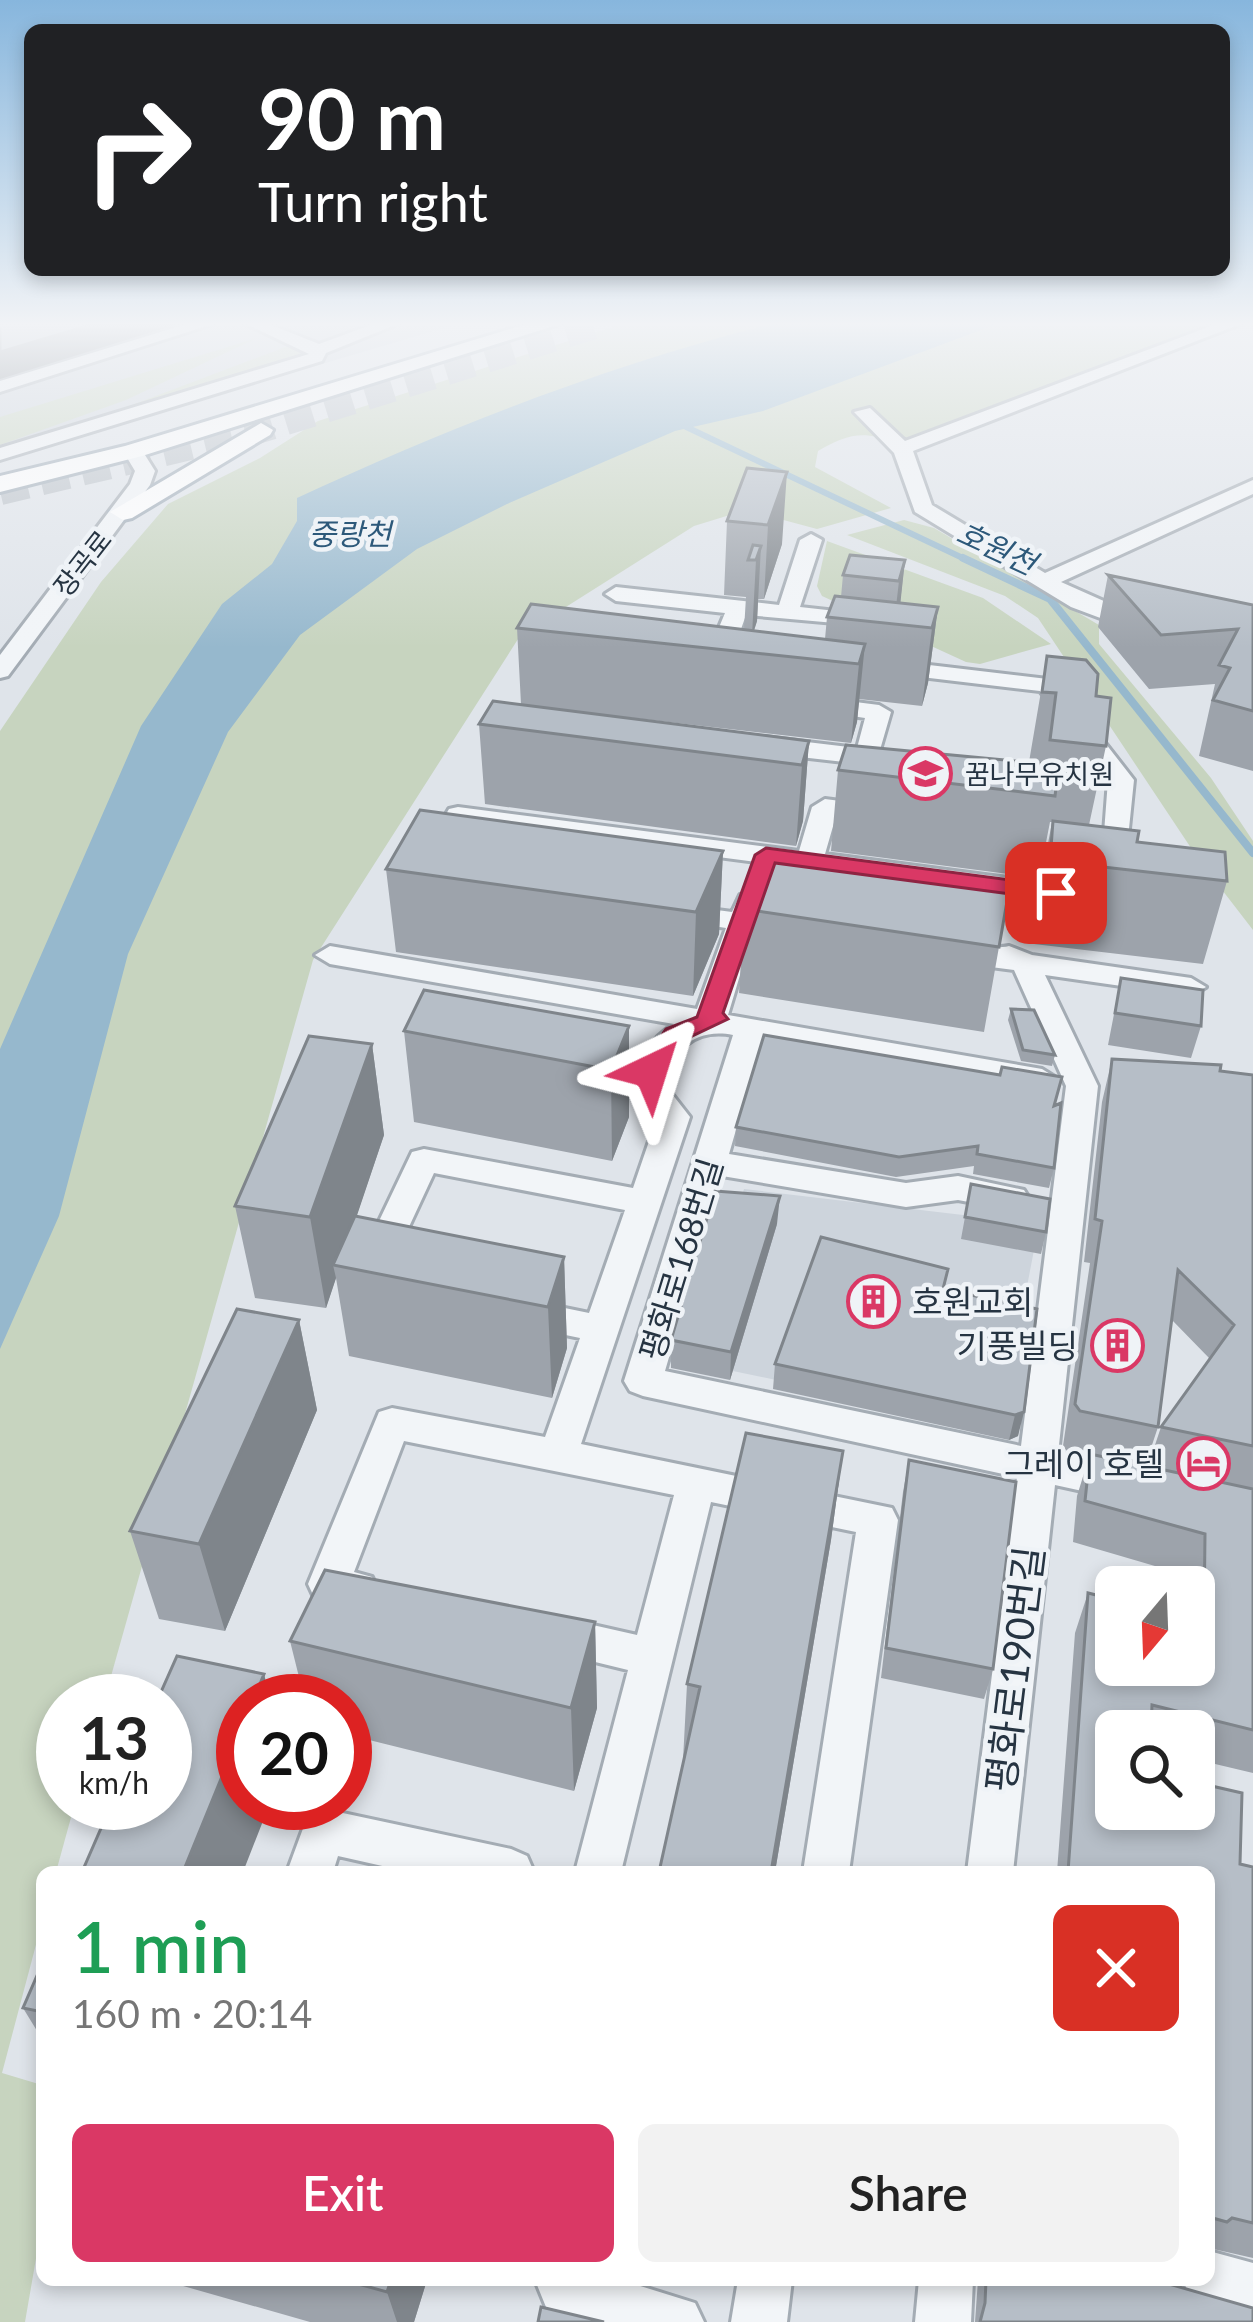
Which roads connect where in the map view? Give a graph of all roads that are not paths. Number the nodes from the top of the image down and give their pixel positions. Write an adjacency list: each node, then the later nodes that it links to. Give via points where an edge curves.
1 (74, 431): 8 (street)
2 (199, 431): 7 (main road)
3 (264, 431): 11 (main road)
4 (891, 431): 6 (street)
5 (948, 431): 6 (street)
6 (904, 448): 13 (street, via 922,508)
7 (133, 451): 10 (main road); 11 (street, 장곡로, via 145,471)
8 (0, 454)
9 (1253, 486): 13 (street)
10 (0, 488): 11 (main road, via 93,491)
11 (119, 516): 19 (street, 장곡로)
12 (812, 540): 15 (street)
13 (1047, 580): 16 (street, via 1124,623)
14 (616, 594): 15 (street)
15 (787, 613): 17 (street, via 872,622 738,608)
16 (1167, 632)
17 (722, 649)
18 (862, 664): 28 (street, via 1048,685 1121,780 1117,842 1062,836)
19 (0, 671)
20 (790, 701): 22 (street, via 880,712)
21 (729, 741): 22 (street)
22 (866, 757): 23 (street)
23 (826, 807): 24 (street); 26 (street)
24 (899, 816)
25 (766, 855): 26 (street); 27 (street, via 458,814 425,878); 32 (street, 평화로168번길)
26 (810, 861): 28 (street); 30 (street)
27 (448, 880)
28 (1056, 893): 29 (street)
29 (1121, 901)
30 (896, 902)
31 (652, 909): 32 (street)
32 (743, 922): 33 (street); 38 (street, 평화로168번길)
33 (814, 932)
34 (935, 936): 36 (street)
35 (330, 956): 38 (street)
36 (1025, 963): 37 (street); 39 (street)
37 (1191, 987)
38 (725, 1021): 39 (street); 41 (street, 평화로168번길); 42 (street, via 675,1035 656,1055 649,1087 674,1117)
39 (1082, 1086): 40 (street); 43 (street, 평화로190번길)
40 (1125, 1088)
41 (710, 1162): 43 (street, via 906,1196 958,1188); 48 (street, 평화로168번길, via 643,1381)
42 (644, 1202): 44 (street, via 424,1160 368,1282); 46 (street)
43 (1067, 1208): 48 (street, 평화로190번길)
44 (391, 1287)
45 (484, 1306): 46 (street)
46 (601, 1329): 47 (street)
47 (558, 1455): 49 (street); 51 (street, via 392,1423 329,1584)
48 (1037, 1466): 50 (street, 평화로168번길); 58 (street, 평화로190번길)
49 (696, 1485): 53 (street); 57 (street, via 878,1520)
50 (1166, 1494)
51 (398, 1599)
52 (514, 1626): 53 (street)
53 (653, 1657): 56 (street)
54 (312, 1866): 55 (street, via 325,1831)
55 (484, 1866)
56 (600, 1866)
57 (827, 1866)
58 (991, 1866)
59 (1215, 2280): 62 (street)
60 (764, 2286): 65 (street)
61 (946, 2286): 66 (street)
62 (1253, 2290)
63 (557, 2298): 64 (street)
64 (676, 2322)
65 (759, 2322)
66 (943, 2322)

